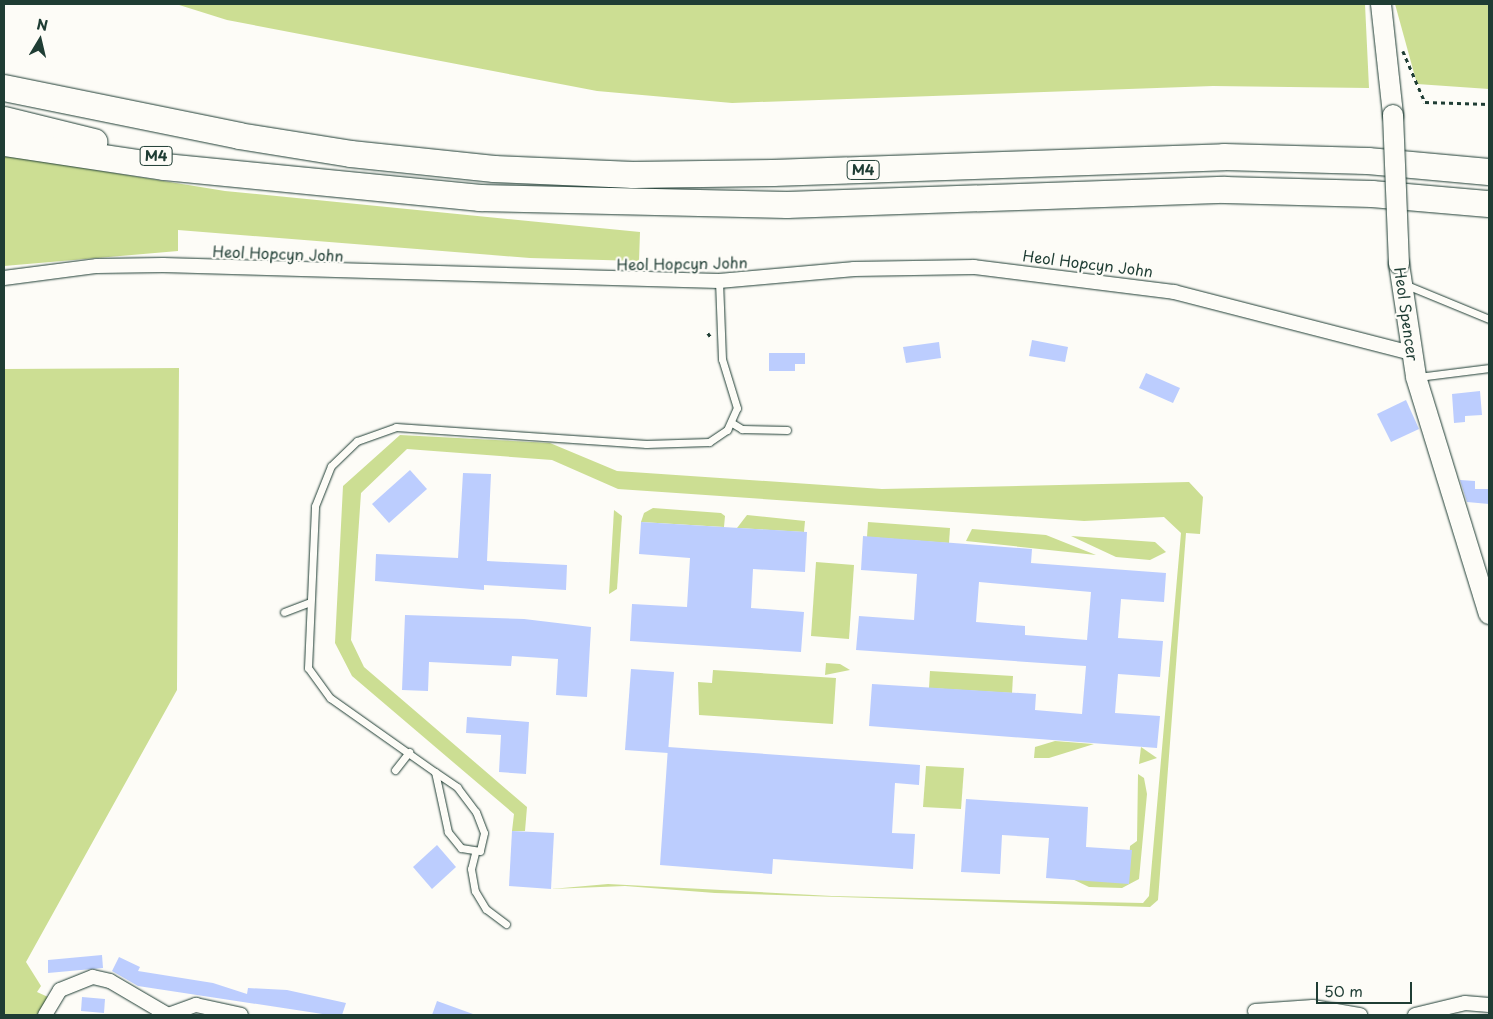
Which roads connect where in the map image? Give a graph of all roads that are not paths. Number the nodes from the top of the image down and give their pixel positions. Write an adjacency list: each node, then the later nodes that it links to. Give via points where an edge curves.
1 (1381, 4): 10 (street, Heol Spencer, bridge, via 1392,115)
2 (4, 69): 5 (highway)
3 (4, 88): 5 (highway, M4)
4 (4, 120): 8 (highway, M4, via 186,163)
5 (239, 136): 7 (highway, M4, via 456,165 633,175 1224,157 1368,161)
6 (4, 144): 8 (highway)
7 (1489, 172)
8 (310, 183): 9 (highway, M4, via 480,198 641,204 797,205 1225,190 1372,194)
9 (1489, 204)
10 (1400, 273): 13 (lane); 14 (street, Heol Spencer)
11 (4, 278): 12 (street, Heol Hopcyn John, via 97,266 163,265)
12 (719, 281): 14 (street, Heol Hopcyn John, via 854,268 1026,271 1174,292); 17 (lane, via 722,359 736,400)
13 (1489, 319)
14 (1412, 353): 16 (street, Heol Spencer)
15 (1489, 368): 16 (lane)
16 (1416, 377): 21 (street, Heol Spencer)
17 (732, 423): 18 (lane, via 742,429); 19 (lane, via 709,442 671,444 420,426 376,433 344,453 317,494)
18 (787, 430)
19 (308, 603): 20 (lane); 22 (lane, via 306,656 313,680 330,698)
20 (284, 612)
21 (1489, 614)
22 (409, 752): 23 (lane); 24 (lane)
23 (395, 770)
24 (435, 772): 25 (lane, via 448,832 461,848); 25 (lane, via 457,787 476,812 485,840)
25 (475, 853): 26 (lane, via 471,869 477,896 486,909)
26 (506, 924)
27 (1489, 1005): 34 (street, via 1465,1004)
28 (1255, 1011): 29 (street)
29 (1280, 1012): 33 (street, via 1322,1008)
30 (45, 1015): 31 (street, via 60,990 93,977 127,989)
31 (168, 1015): 32 (street, via 196,1005)
32 (242, 1015)
33 (1360, 1015)
34 (1415, 1015)

